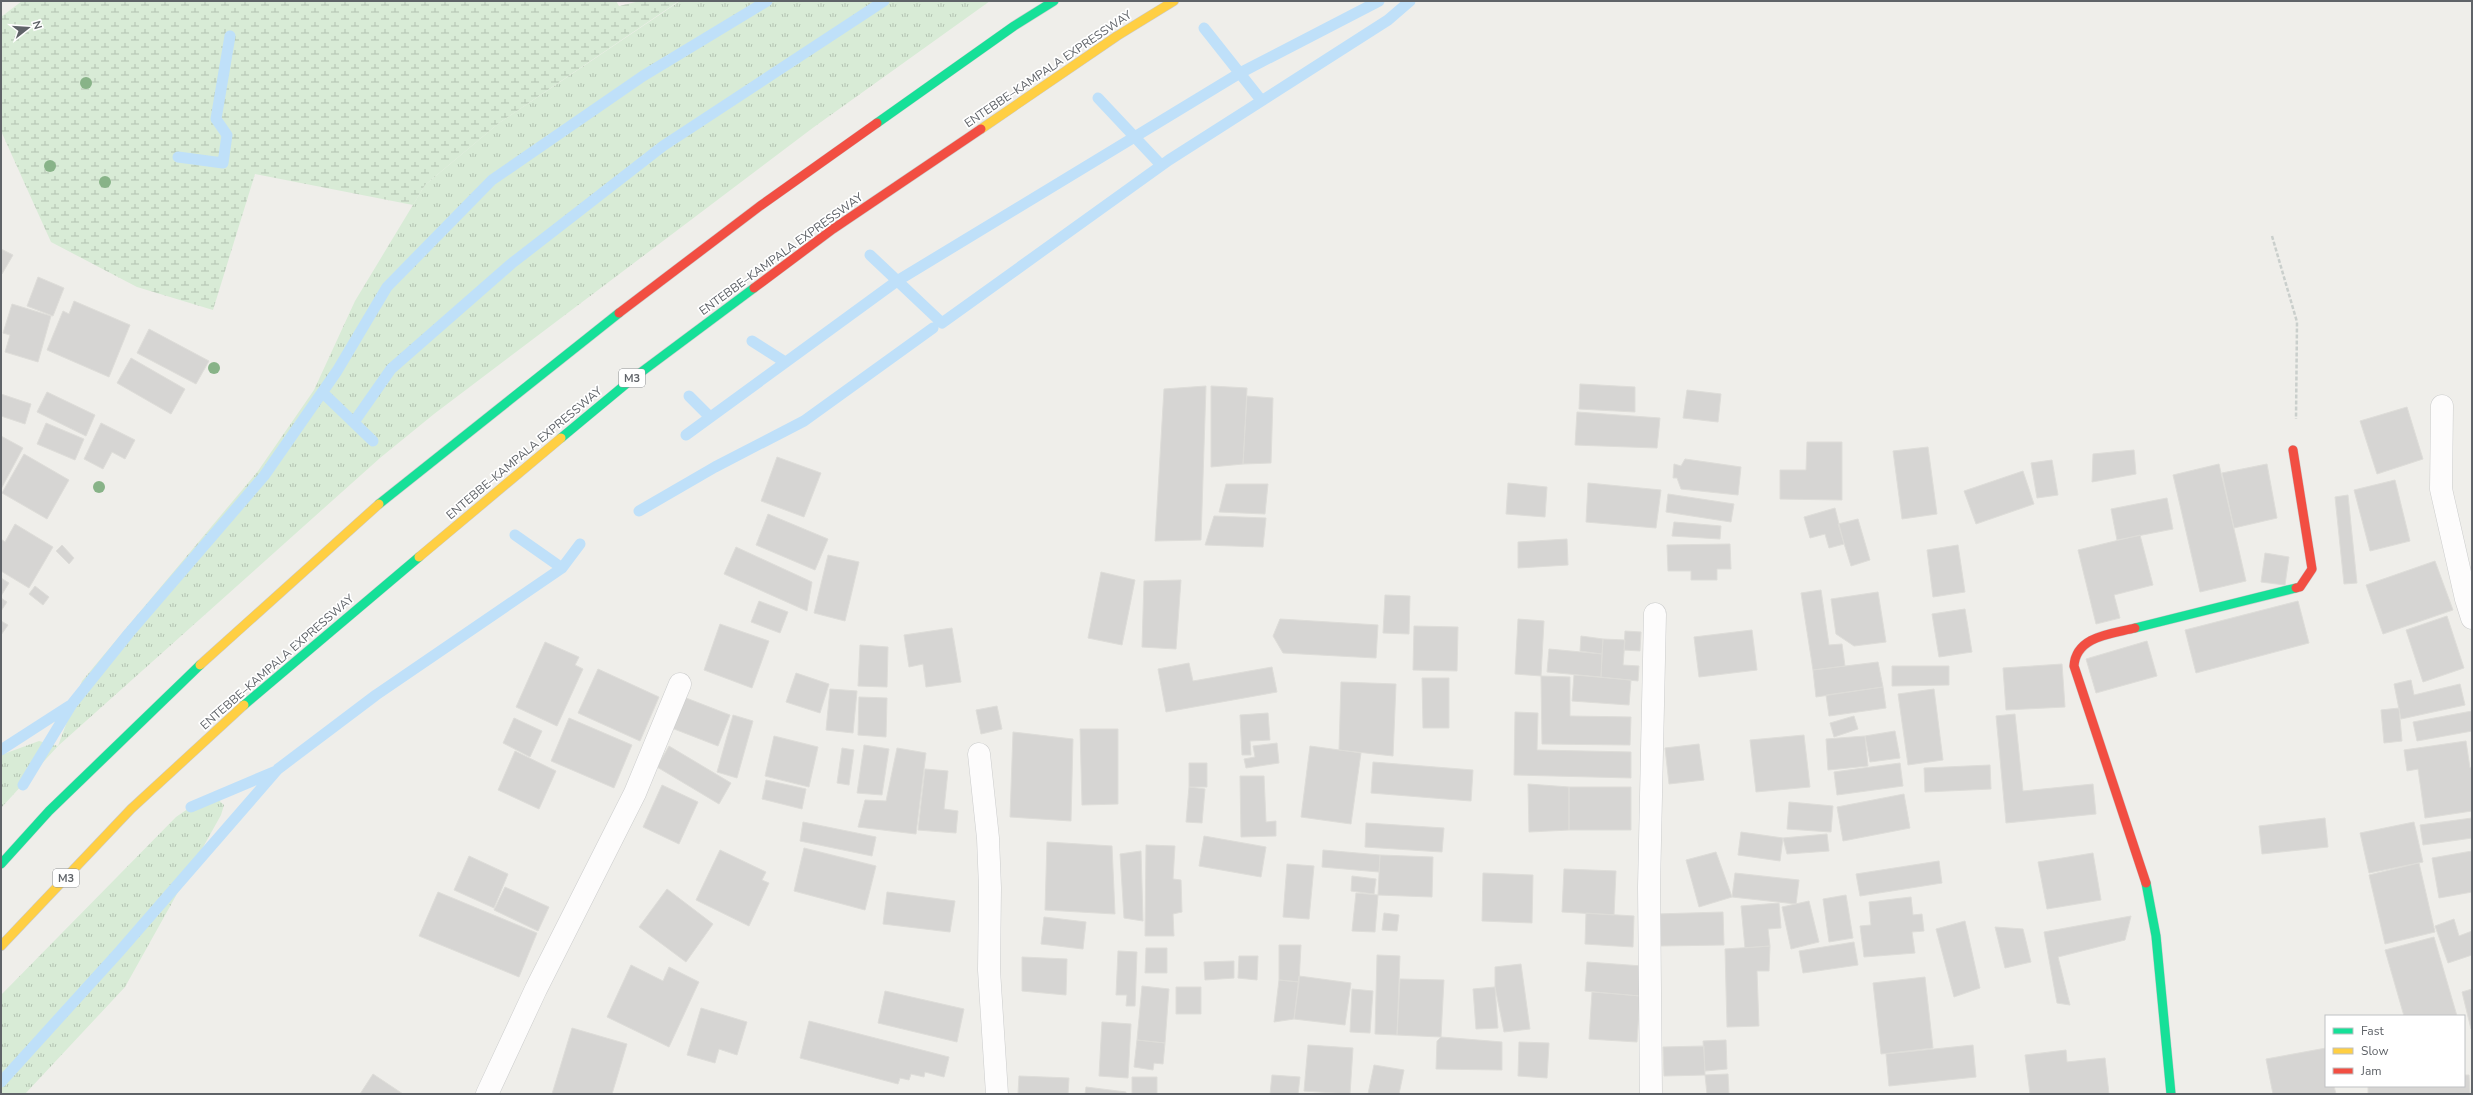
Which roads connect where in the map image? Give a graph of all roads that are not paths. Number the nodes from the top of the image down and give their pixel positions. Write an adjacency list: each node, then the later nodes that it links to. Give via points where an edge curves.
1 (1054, 1): 9 (main road, via 1014,26 760,206 570,351 390,494 173,689 49,811)
2 (1174, 1): 10 (main road, ENTEBBE–KAMPALA EXPRESSWAY / M3, via 1117,36 833,229 632,379 214,732 131,809)
3 (2442, 406): 6 (street, via 2441,489)
4 (2293, 450): 14 (main road, via 2312,569 2300,587 2098,637 2077,651 2073,661 2150,898)
5 (1655, 614): 13 (street, via 1649,887)
6 (2472, 618)
7 (680, 684): 11 (street, via 635,793)
8 (979, 754): 12 (street, via 988,838 989,970)
9 (1, 864)
10 (1, 946)
11 (487, 1094)
12 (997, 1094)
13 (1651, 1094)
14 (2172, 1094)

